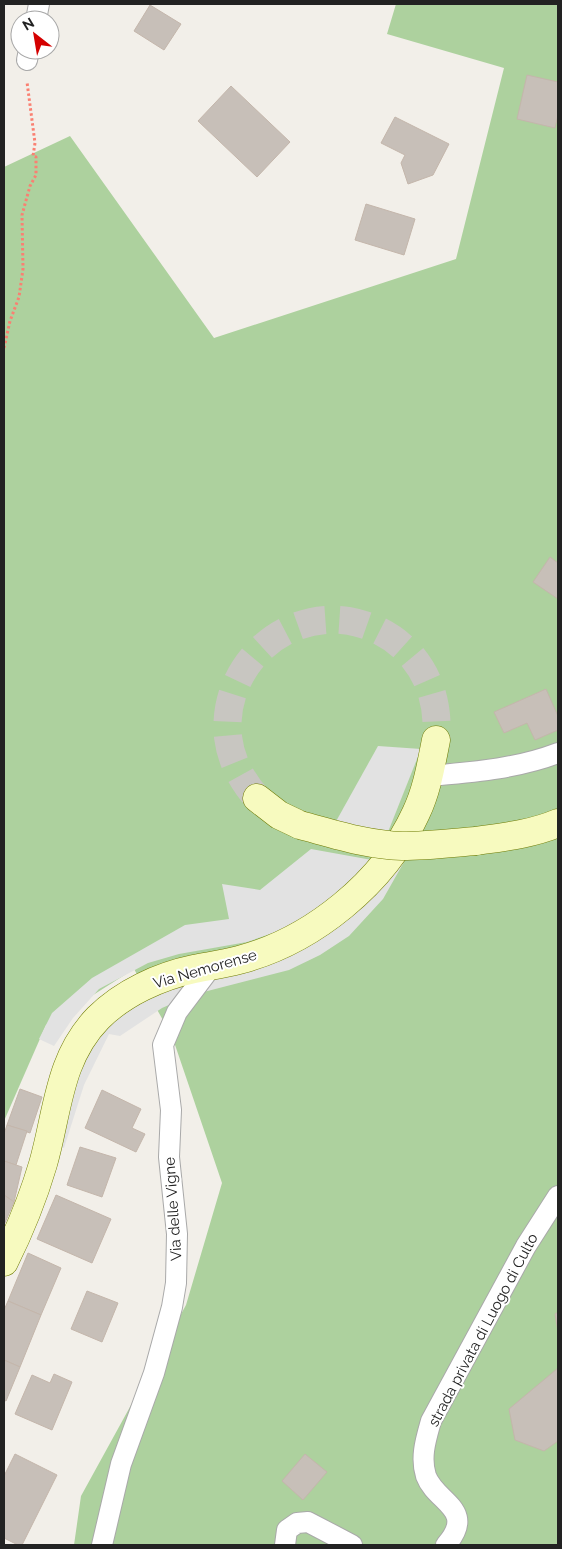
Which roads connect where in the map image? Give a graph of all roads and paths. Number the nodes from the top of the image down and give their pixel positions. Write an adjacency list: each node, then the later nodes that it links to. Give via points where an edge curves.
1 (28, 60): 2 (path, via 28,93 35,143 32,156 36,157 36,175 22,215 23,269)
2 (4, 348)
3 (436, 740): 5 (main road, Via Nemorense)
4 (558, 753): 5 (street, via 494,769)
5 (429, 776): 8 (main road, Via Nemorense, via 421,802 403,836 376,873 345,904 288,942 251,957)
6 (264, 803): 7 (main road, bridge, via 300,825 347,838 404,846 476,841 539,830)
7 (558, 823)
8 (211, 967): 10 (main road, Via Nemorense, via 184,972 134,992 106,1010 85,1033 68,1063 36,1187); 11 (street, Via delle Vigne, via 177,1012 163,1046 171,1110 169,1144 177,1234 176,1283 158,1360 118,1471)
9 (558, 1196): 14 (street, strada privata di Luogo di Culto, via 526,1246 431,1421 425,1444 425,1470 430,1484 453,1508 457,1520)
10 (4, 1262)
11 (102, 1545)
12 (285, 1545): 13 (street, via 287,1530 297,1523 308,1522)
13 (352, 1545)
14 (446, 1545)

